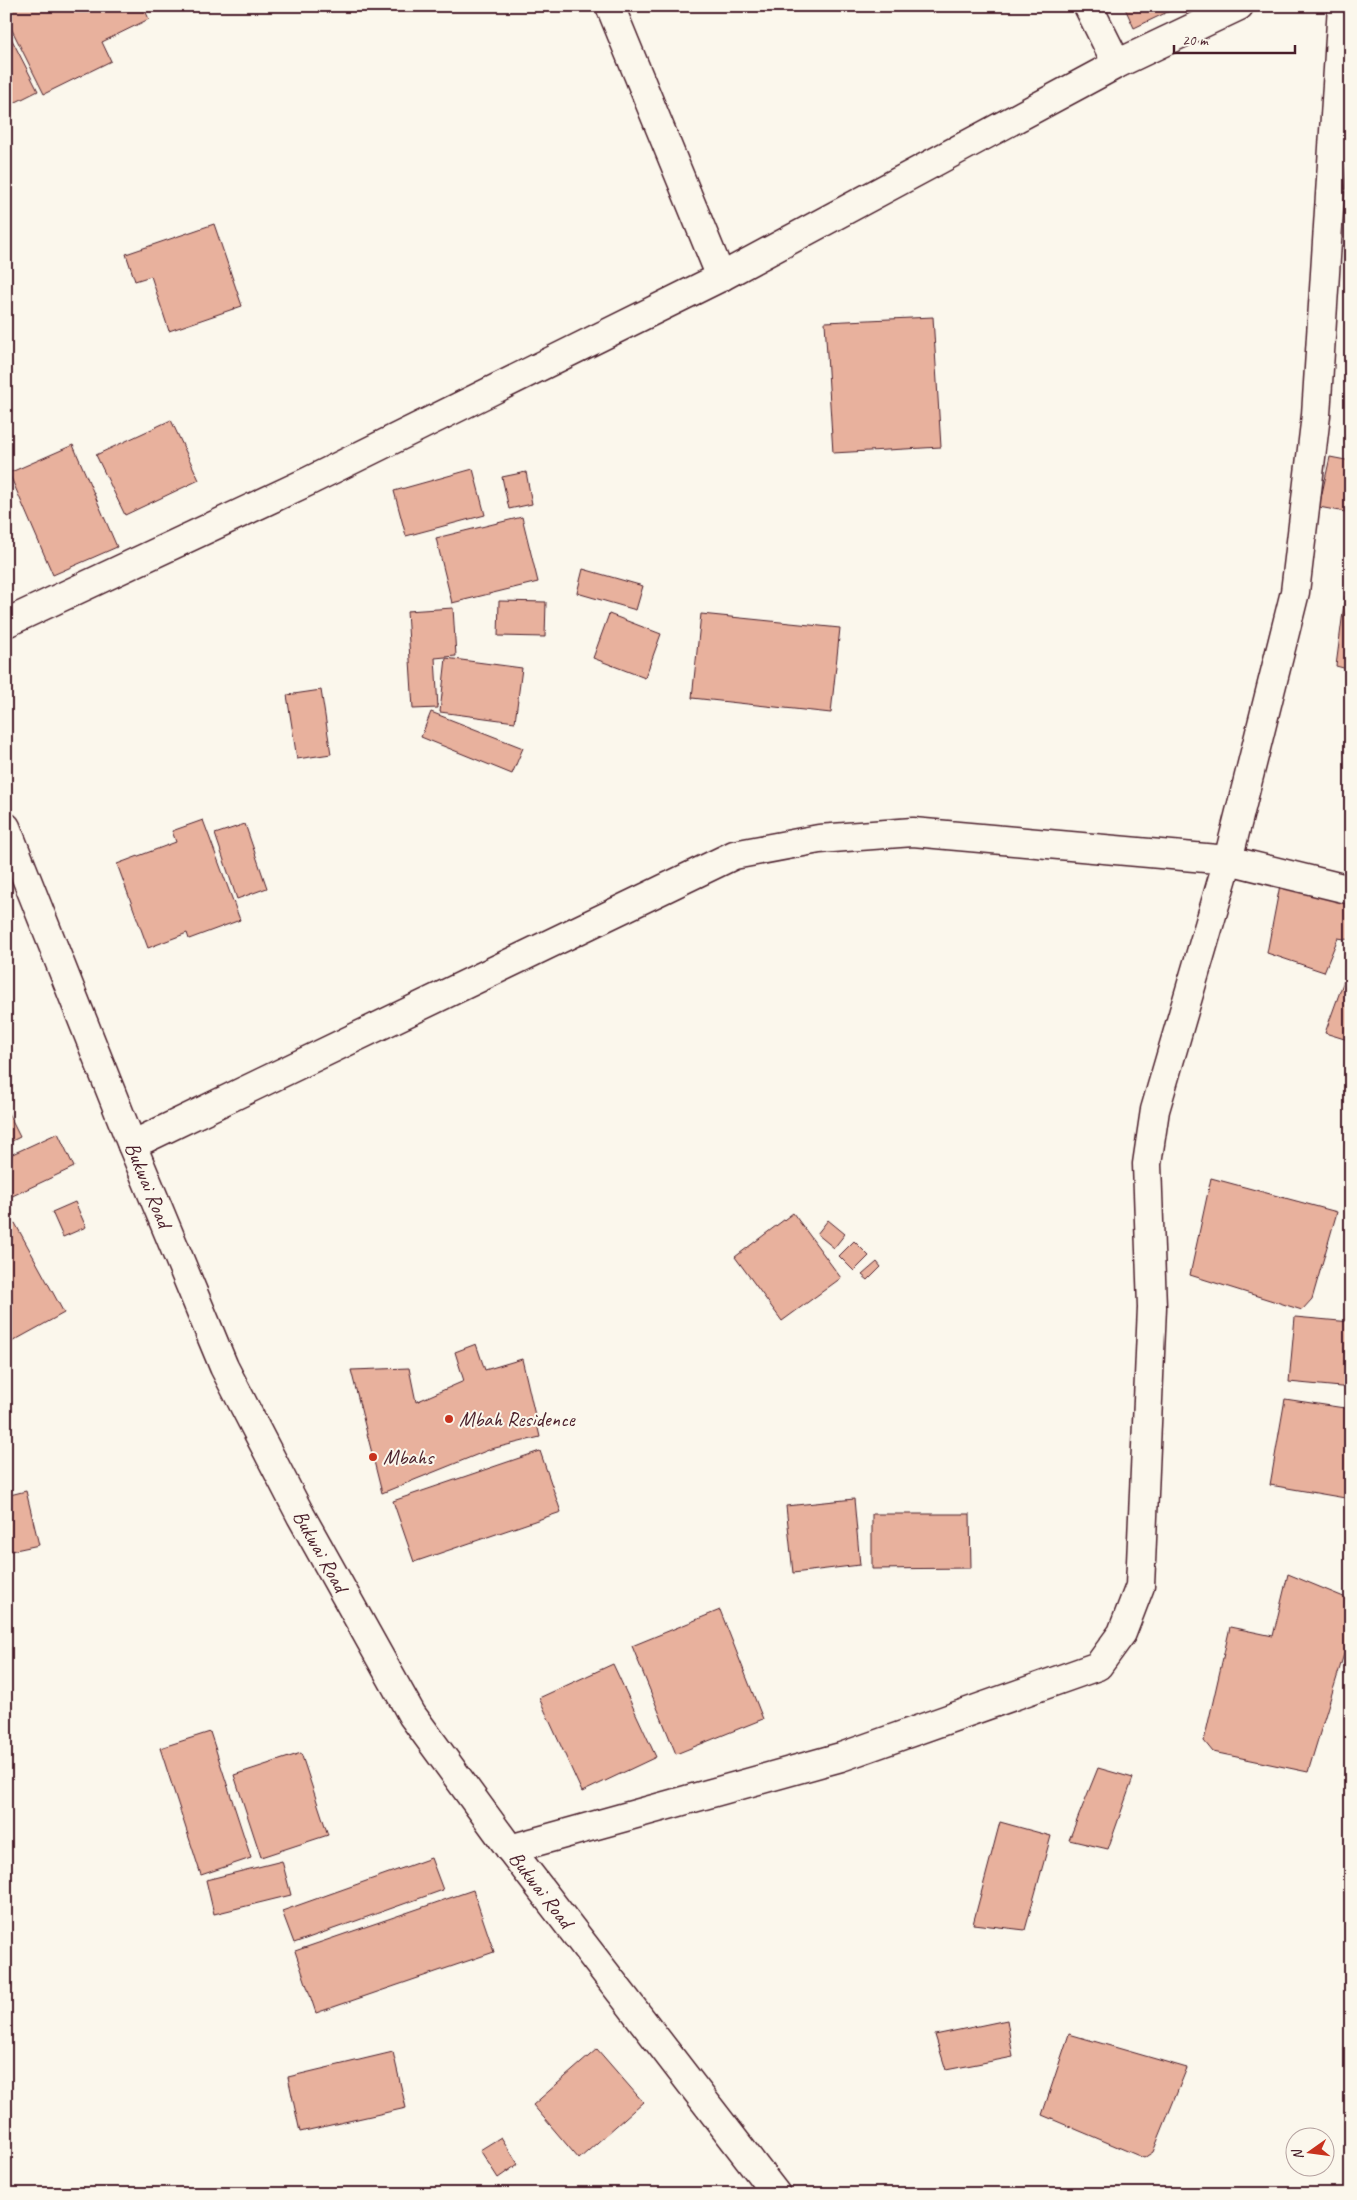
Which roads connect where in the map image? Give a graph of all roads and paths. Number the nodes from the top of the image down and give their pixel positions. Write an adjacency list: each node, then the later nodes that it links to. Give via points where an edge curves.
1 (610, 6): 6 (street)
2 (1088, 6): 5 (street)
3 (1239, 6): 5 (street)
4 (1342, 6): 9 (street, via 1316,415 1295,592)
5 (1117, 64): 6 (street)
6 (721, 277): 7 (street, via 307,482)
7 (6, 623)
8 (6, 827): 11 (street, Bukwai Road)
9 (1228, 860): 10 (street); 11 (street, via 913,832 819,839 734,854); 12 (street, via 1155,1110 1147,1164 1152,1307 1140,1586 1122,1633 1098,1666 841,1758)
10 (1351, 890)
11 (132, 1145): 12 (street, Bukwai Road, via 224,1367 301,1516 412,1715)
12 (510, 1849): 13 (street, Bukwai Road)
13 (776, 2194)

